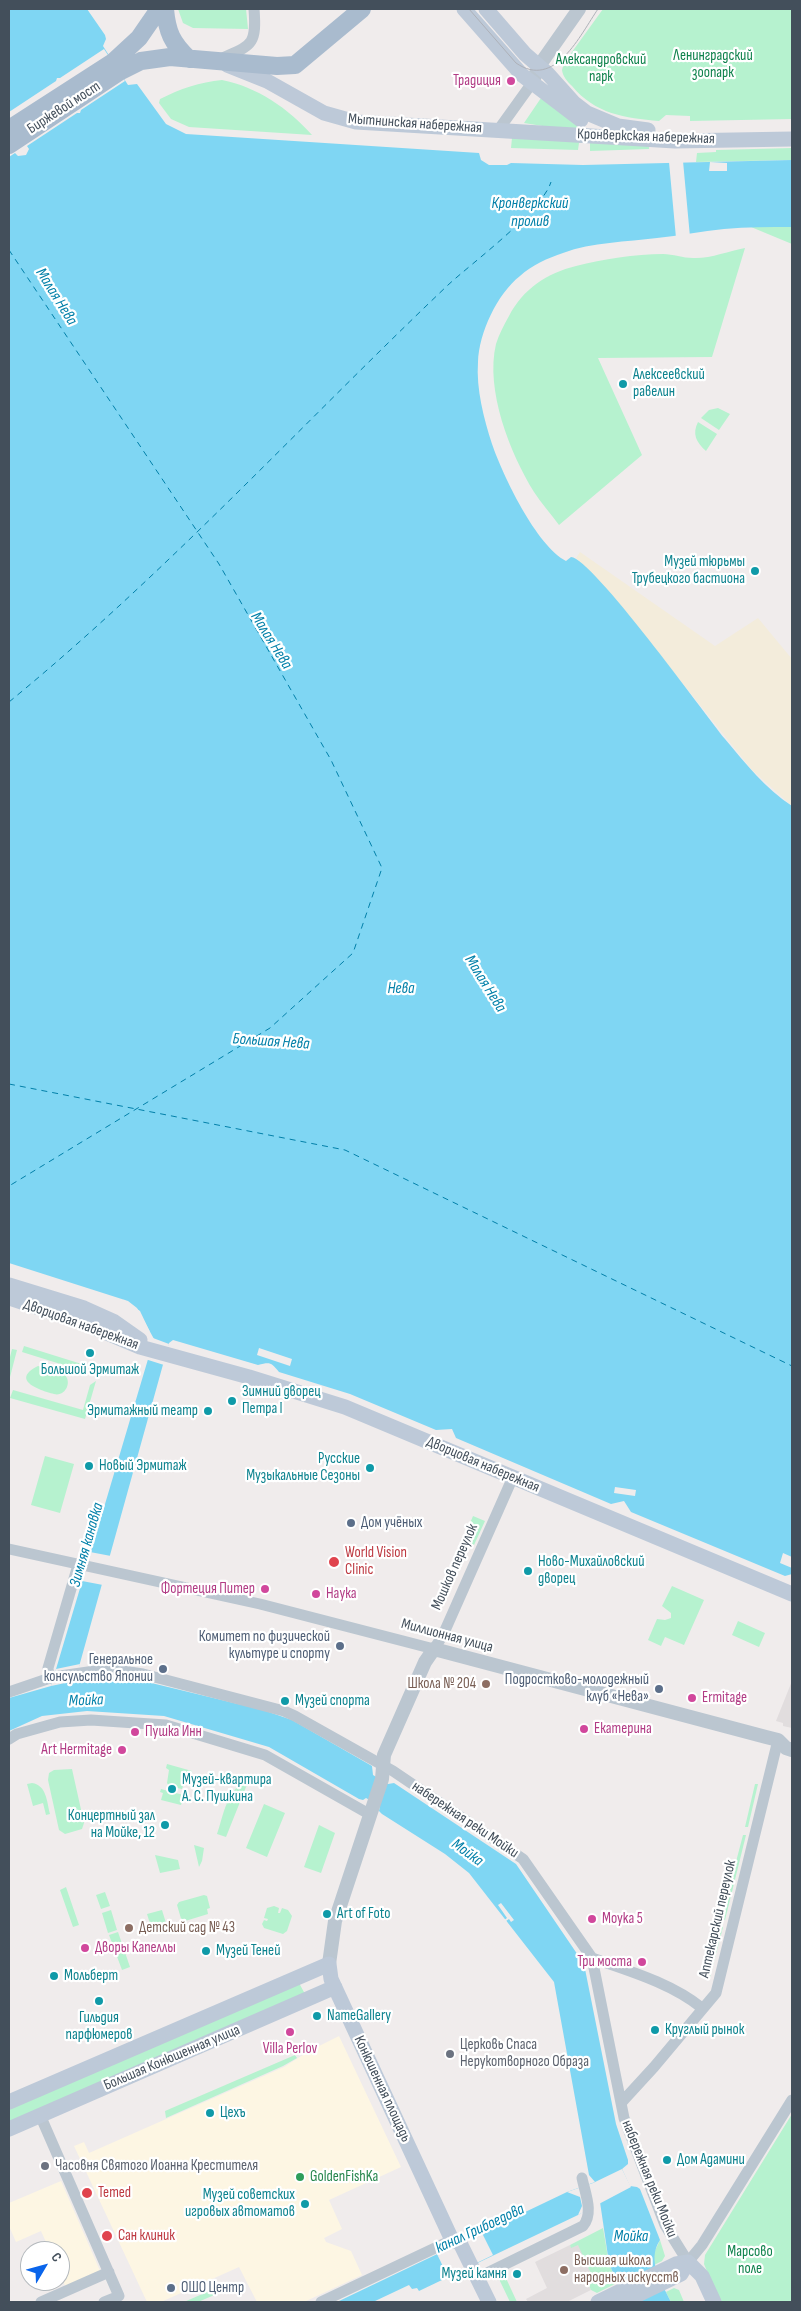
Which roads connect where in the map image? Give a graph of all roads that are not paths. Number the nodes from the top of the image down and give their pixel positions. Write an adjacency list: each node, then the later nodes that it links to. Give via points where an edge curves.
1 (159, 9): 11 (main road)
2 (165, 9): 8 (main road, via 169,36)
3 (254, 9): 9 (street, via 254,38)
4 (362, 9): 9 (main road, via 295,65)
5 (464, 9): 12 (main road, via 512,65)
6 (486, 9): 10 (main road, Кронверкская набережная)
7 (579, 9): 10 (street)
8 (190, 58): 9 (main road); 11 (main road, via 157,58)
9 (219, 62): 14 (main road, Мытнинская набережная, via 267,81 340,119)
10 (539, 66): 12 (street); 15 (main road, Кронверкская набережная, via 574,103 608,123 639,129)
11 (116, 67): 13 (main road, Биржевой мост); 18 (main road, Биржевой мост)
12 (532, 83): 14 (street); 16 (main road, via 582,120)
13 (9, 129)
14 (499, 129): 16 (main road, Кронверкская набережная)
15 (792, 130)
16 (621, 138): 17 (main road, Кронверкская набережная, via 685,141)
17 (792, 139)
18 (9, 145)
19 (9, 1285): 21 (main road, Дворцовая набережная, via 84,1308 113,1321)
20 (9, 1298): 21 (main road, Дворцовая набережная)
21 (148, 1348): 22 (main road, Дворцовая набережная, via 345,1407)
22 (512, 1477): 25 (main road, Дворцовая набережная); 26 (street, Мошков переулок)
23 (9, 1549): 24 (street)
24 (82, 1566): 26 (street, Миллионная улица, via 260,1604); 27 (street, via 48,1668)
25 (792, 1594)
26 (434, 1649): 31 (street, Миллионная улица); 33 (street, Мошков переулок, via 425,1662 384,1755)
27 (52, 1678): 28 (street); 33 (street, набережная реки Мойки, via 109,1669 143,1674 284,1712)
28 (9, 1692)
29 (9, 1739): 34 (street, via 60,1722 91,1720 166,1725 265,1755)
30 (792, 1739): 31 (street, Миллионная улица)
31 (778, 1740): 32 (street, Миллионная улица); 40 (street, Аптекарский переулок, via 716,1993)
32 (792, 1750)
33 (382, 1772): 34 (street, Мошков переулок); 35 (street, набережная реки Мойки, via 523,1859)
34 (371, 1809): 36 (street, Конюшенная площадь, via 332,1934)
35 (592, 1958): 40 (street, via 682,1994); 43 (street, набережная реки Мойки)
36 (329, 1964): 37 (main road, Большая Конюшенная улица); 38 (main road, Конюшенная площадь)
37 (299, 1976): 39 (main road, via 307,1976 314,1981 315,1994); 42 (main road, Большая Конюшенная улица)
38 (335, 1987): 39 (main road, Большая Конюшенная улица); 47 (main road, Конюшенная площадь)
39 (308, 1998): 44 (main road, Большая Конюшенная улица)
40 (702, 2008): 43 (street, Аптекарский переулок)
41 (792, 2100): 48 (street, via 702,2245)
42 (9, 2102)
43 (621, 2103): 48 (street, набережная реки Мойки, via 665,2225)
44 (40, 2115): 45 (main road, Большая Конюшенная улица); 50 (street)
45 (9, 2128)
46 (583, 2182): 49 (street, via 589,2210 586,2222 579,2228)
47 (454, 2244): 49 (main road, Конюшенная площадь); 54 (street)
48 (688, 2262): 51 (main road, via 682,2274 660,2278); 58 (main road, набережная реки Мойки); 59 (main road, набережная реки Мойки, via 702,2276)
49 (470, 2271): 55 (main road); 56 (main road)
50 (108, 2272): 52 (street); 53 (street, via 119,2296)
51 (623, 2298): 57 (main road)
52 (41, 2302)
53 (104, 2302)
54 (321, 2302)
55 (478, 2302)
56 (489, 2302)
57 (598, 2302)
58 (705, 2302)
59 (714, 2302)

